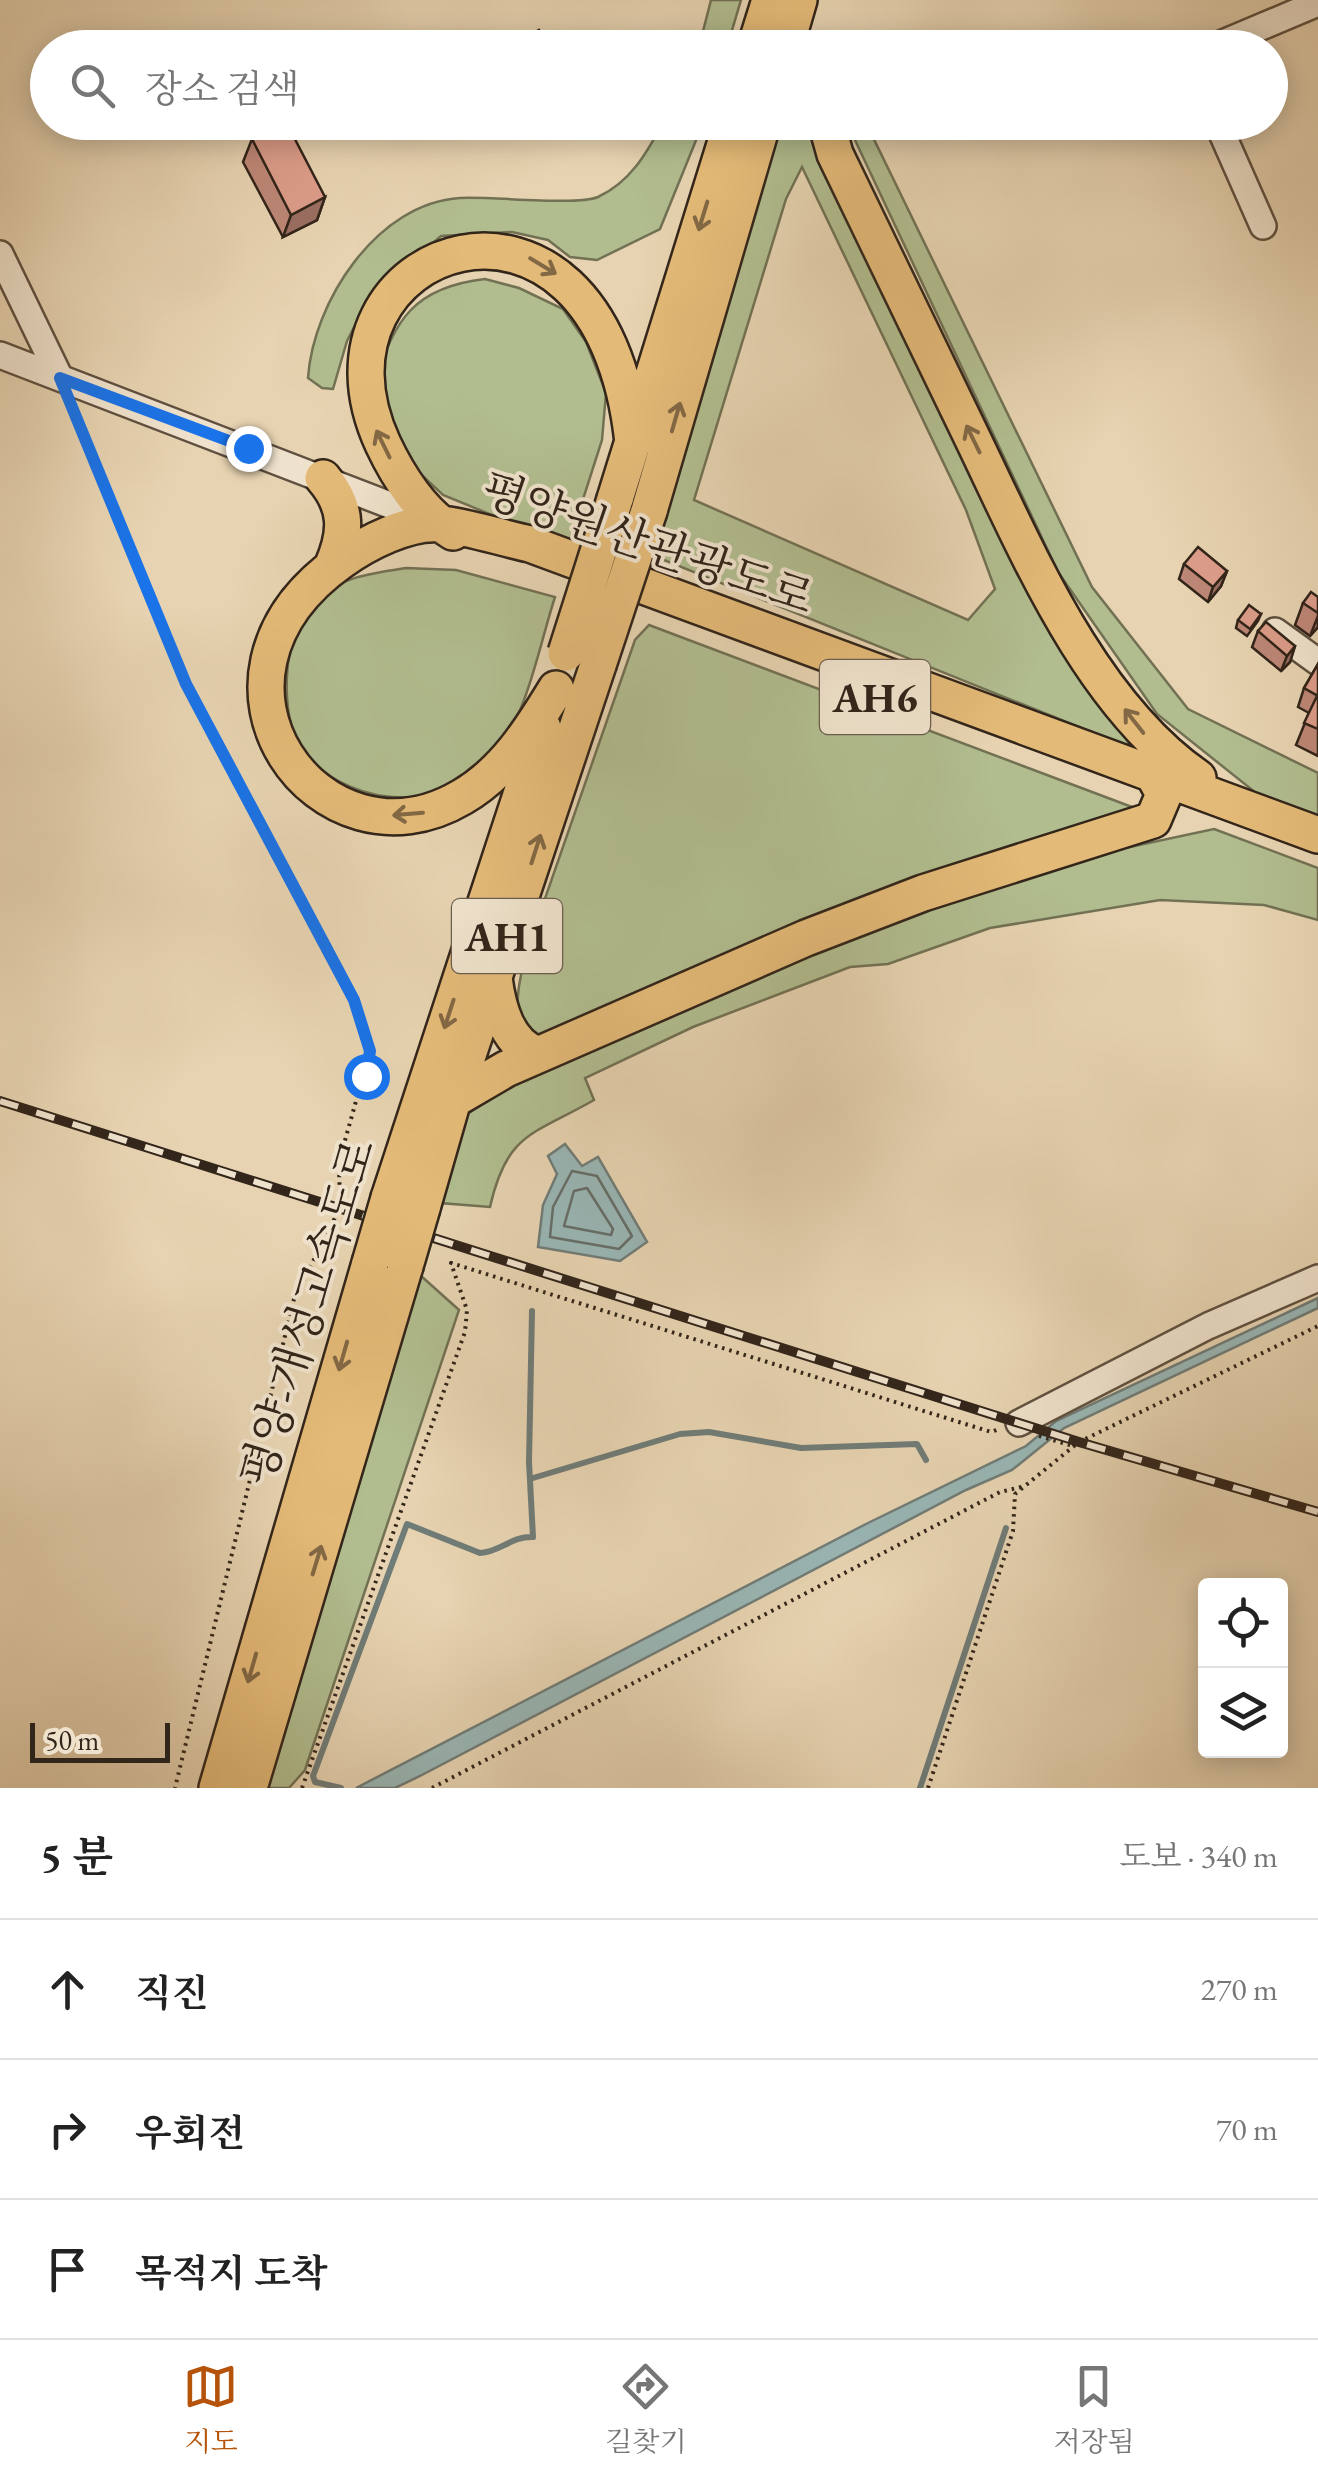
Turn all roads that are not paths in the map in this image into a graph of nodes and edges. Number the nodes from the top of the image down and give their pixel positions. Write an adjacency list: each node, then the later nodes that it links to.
1 (770, 0): 4 (highway)
2 (799, 0): 5 (highway); 6 (highway)
3 (1318, 3): 7 (street)
4 (761, 30)
5 (790, 30)
6 (803, 30)
7 (1254, 30)
8 (726, 140): 16 (highway, 평양-개성고속도로 / AH1, one-way to 16)
9 (758, 140): 21 (highway, 평양-개성고속도로 / AH1, one-way to 9, bridge)
10 (831, 140): 25 (highway, one-way to 10)
11 (1225, 140): 12 (street)
12 (1262, 226)
13 (0, 254): 15 (street)
14 (0, 356): 15 (street)
15 (60, 378): 17 (street)
16 (633, 443): 18 (highway, one-way to 16); 21 (highway, 평양-개성고속도로 / AH1, bridge)
17 (323, 478): 18 (street); 19 (highway)
18 (438, 524): 19 (highway); 24 (highway, 평양원산관광도로 / AH6)
19 (332, 567): 23 (highway, one-way to 19)
20 (1275, 631): 22 (street)
21 (582, 659): 23 (highway, 평양-개성고속도로 / AH1); 28 (highway, 평양-개성고속도로 / AH1, one-way to 21)
22 (1318, 662)
23 (556, 689): 31 (highway, 평양-개성고속도로 / AH1, one-way to 31)
24 (1157, 788): 25 (highway, 평양원산관광도로 / AH6); 27 (highway, 평양원산관광도로 / AH6); 29 (highway)
25 (1236, 804): 26 (highway, 평양원산관광도로 / AH6)
26 (1318, 835)
27 (1318, 859)
28 (494, 977): 29 (highway); 30 (highway, 평양-개성고속도로 / AH1)
29 (538, 1055): 30 (highway)
30 (452, 1100): 31 (highway, 평양-개성고속도로 / AH1)
31 (405, 1203): 32 (highway, 평양-개성고속도로 / AH1, bridge)
32 (387, 1264): 35 (highway, 평양-개성고속도로 / AH1, one-way to 35); 36 (highway, 평양-개성고속도로 / AH1, one-way to 32)
33 (1318, 1278): 34 (street)
34 (1019, 1423)
35 (217, 1788)
36 (250, 1788)

